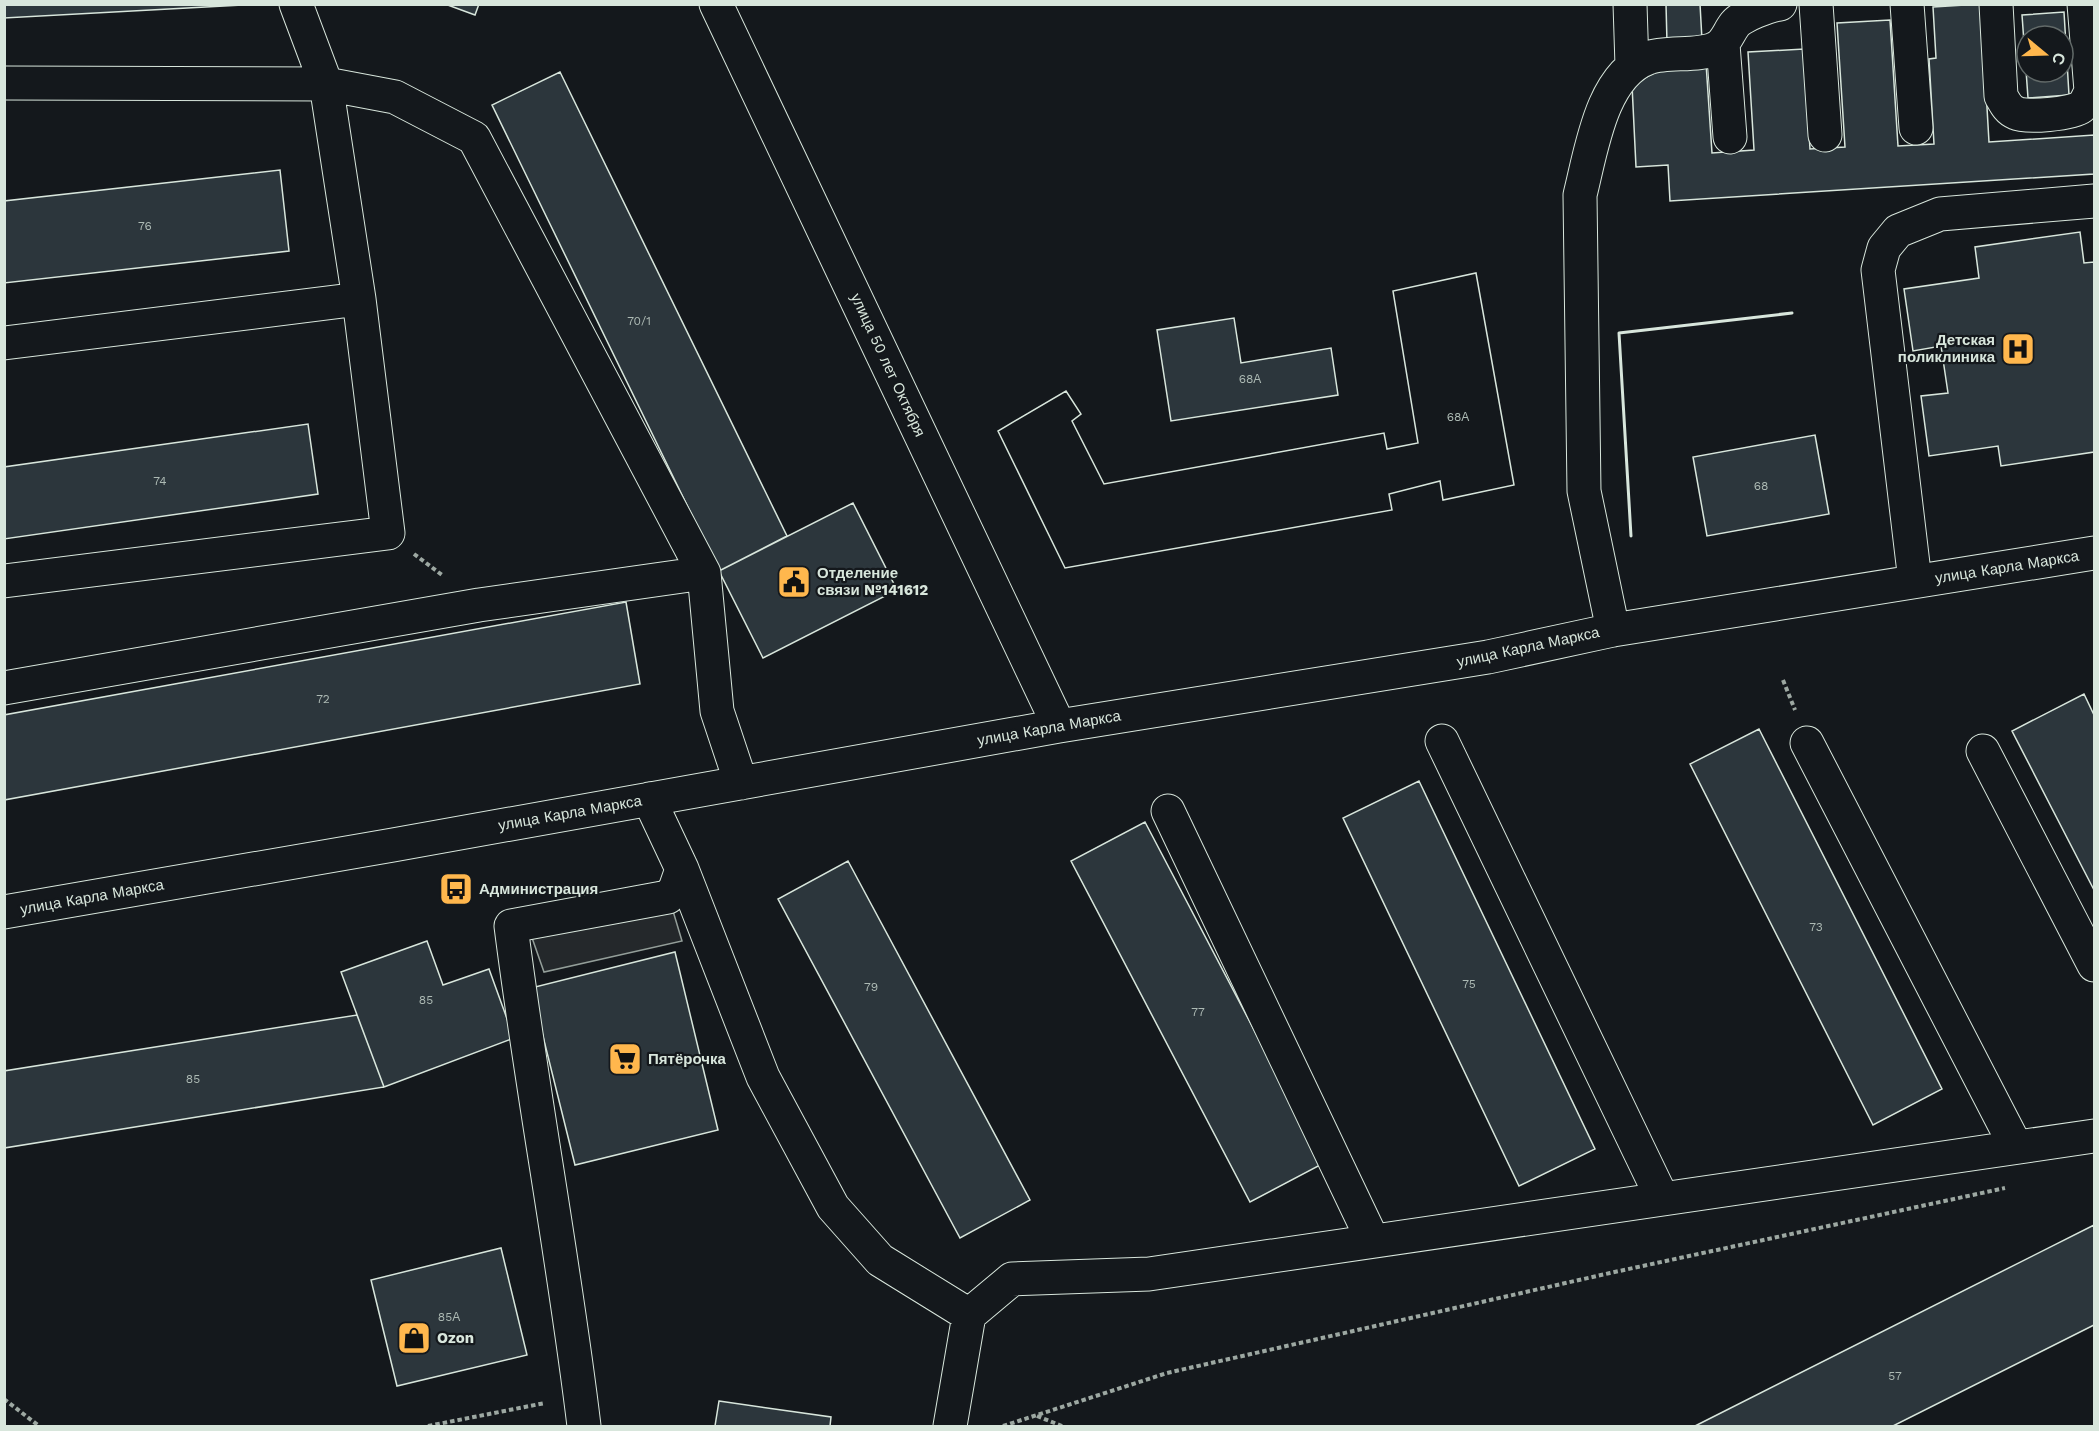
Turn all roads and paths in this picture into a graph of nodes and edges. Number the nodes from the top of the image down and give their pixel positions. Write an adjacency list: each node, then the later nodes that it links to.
1 (296, 4): 12 (street)
2 (717, 4): 27 (street, улица 50 лет Октября)
3 (1630, 4): 10 (street)
4 (1780, 4): 9 (street)
5 (1816, 4): 14 (street)
6 (1907, 4): 13 (street)
7 (1995, 4): 8 (street)
8 (2084, 4)
9 (1723, 44): 10 (street); 15 (street)
10 (1632, 66): 25 (street)
11 (4, 83): 12 (street)
12 (326, 84): 17 (street); 21 (street)
13 (1916, 128)
14 (1825, 135)
15 (1730, 137)
16 (2094, 201): 23 (street)
17 (359, 299): 18 (street); 19 (street)
18 (4, 343)
19 (388, 533): 22 (street); 24 (path)
20 (2094, 553): 23 (street, улица Карла Маркса)
21 (704, 573): 24 (street); 31 (street)
22 (4, 580)
23 (1915, 581): 25 (street, улица Карла Маркса)
24 (479, 605): 26 (street)
25 (1613, 630): 27 (street, улица Карла Маркса)
26 (4, 688)
27 (1059, 726): 31 (street, улица Карла Маркса)
28 (1442, 741): 40 (street)
29 (1807, 743): 38 (street)
30 (1983, 751): 36 (street)
31 (741, 783): 32 (street, улица Карла Маркса)
32 (649, 799): 34 (street); 35 (street, улица Карла Маркса)
33 (1168, 811): 41 (street)
34 (682, 869): 42 (street); 44 (street)
35 (4, 912)
36 (2094, 965)
37 (2094, 1136): 38 (street)
38 (2016, 1147): 40 (street)
39 (2014, 1186): 45 (path)
40 (1662, 1198): 41 (street)
41 (1373, 1241): 42 (street)
42 (969, 1315): 48 (street)
43 (4, 1399): 46 (path)
44 (582, 1411): 47 (path)
45 (1036, 1416): 49 (path); 50 (path)
46 (39, 1426)
47 (428, 1426)
48 (950, 1426)
49 (1003, 1426)
50 (1062, 1426)

